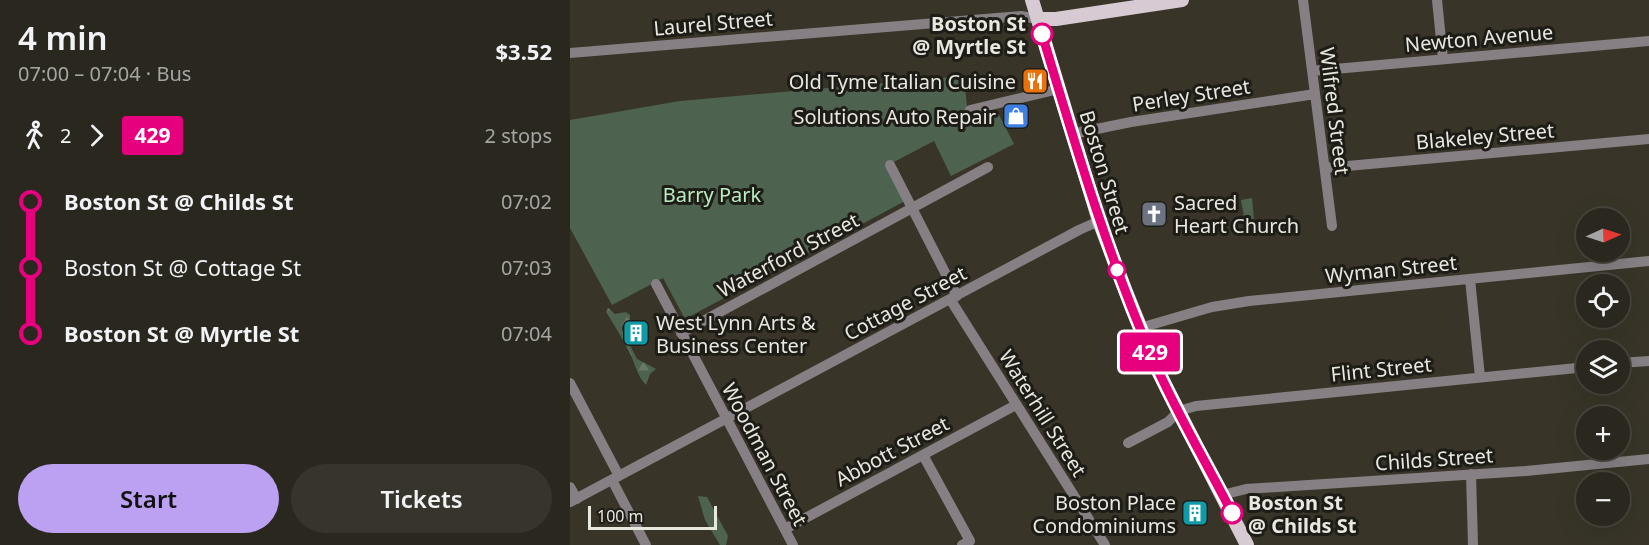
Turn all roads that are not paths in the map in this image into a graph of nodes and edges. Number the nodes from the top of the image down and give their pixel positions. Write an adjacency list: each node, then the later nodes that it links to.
1 (1032, 0): 5 (main road, Boston Street)
2 (1182, 0): 5 (main road)
3 (1303, 0): 9 (street, Wilfred Street)
4 (1437, 0): 8 (street)
5 (1038, 19): 7 (street, Laurel Street); 10 (main road, Boston Street)
6 (1649, 41): 8 (street, Newton Avenue)
7 (570, 53)
8 (1443, 58): 9 (street, Newton Avenue)
9 (1312, 71): 11 (street, Wilfred Street)
10 (1059, 89): 12 (street); 13 (main road, Boston Street)
11 (1315, 94): 13 (street, Perley Street); 17 (street, Wilfred Street)
12 (970, 110)
13 (1072, 134): 19 (main road, Boston Street)
14 (1649, 139): 17 (street, Blakeley Street)
15 (890, 165): 18 (street, Waterhill Street)
16 (988, 167): 18 (street, Waterford Street)
17 (1325, 168): 20 (street, Wilfred Street)
18 (912, 207): 24 (street, Waterhill Street); 26 (street, Waterford Street)
19 (1099, 221): 24 (street, Cottage Street); 25 (main road, Boston Street)
20 (1332, 226)
21 (1649, 261): 22 (street, Wyman Street)
22 (1470, 279): 25 (street, Wyman Street); 30 (street)
23 (656, 284): 26 (street, Woodman Street)
24 (954, 297): 32 (street, Waterhill Street); 34 (street, Cottage Street)
25 (1140, 328): 33 (main road, Boston Street)
26 (681, 333): 34 (street, Woodman Street)
27 (1649, 361): 28 (street)
28 (1630, 362)
29 (1576, 368): 30 (street, Flint Street)
30 (1480, 377): 33 (street, Flint Street)
31 (570, 383): 39 (street)
32 (1016, 405): 36 (street, Abbott Street); 47 (street, Waterhill Street)
33 (1179, 411): 35 (street); 41 (main road, Boston Street)
34 (726, 419): 39 (street, Cottage Street); 43 (street, Woodman Street)
35 (1128, 443)
36 (923, 455): 43 (street, Abbott Street); 44 (street)
37 (1649, 459): 38 (street, Childs Street)
38 (1471, 474): 41 (street, Childs Street); 49 (street)
39 (615, 478): 42 (street, Cottage Street); 45 (street)
40 (570, 487): 42 (street)
41 (1222, 495): 48 (main road, Boston Street)
42 (573, 501)
43 (785, 529): 46 (street, Woodman Street)
44 (968, 544)
45 (646, 545)
46 (793, 545)
47 (1106, 545)
48 (1247, 545)
49 (1473, 545)

